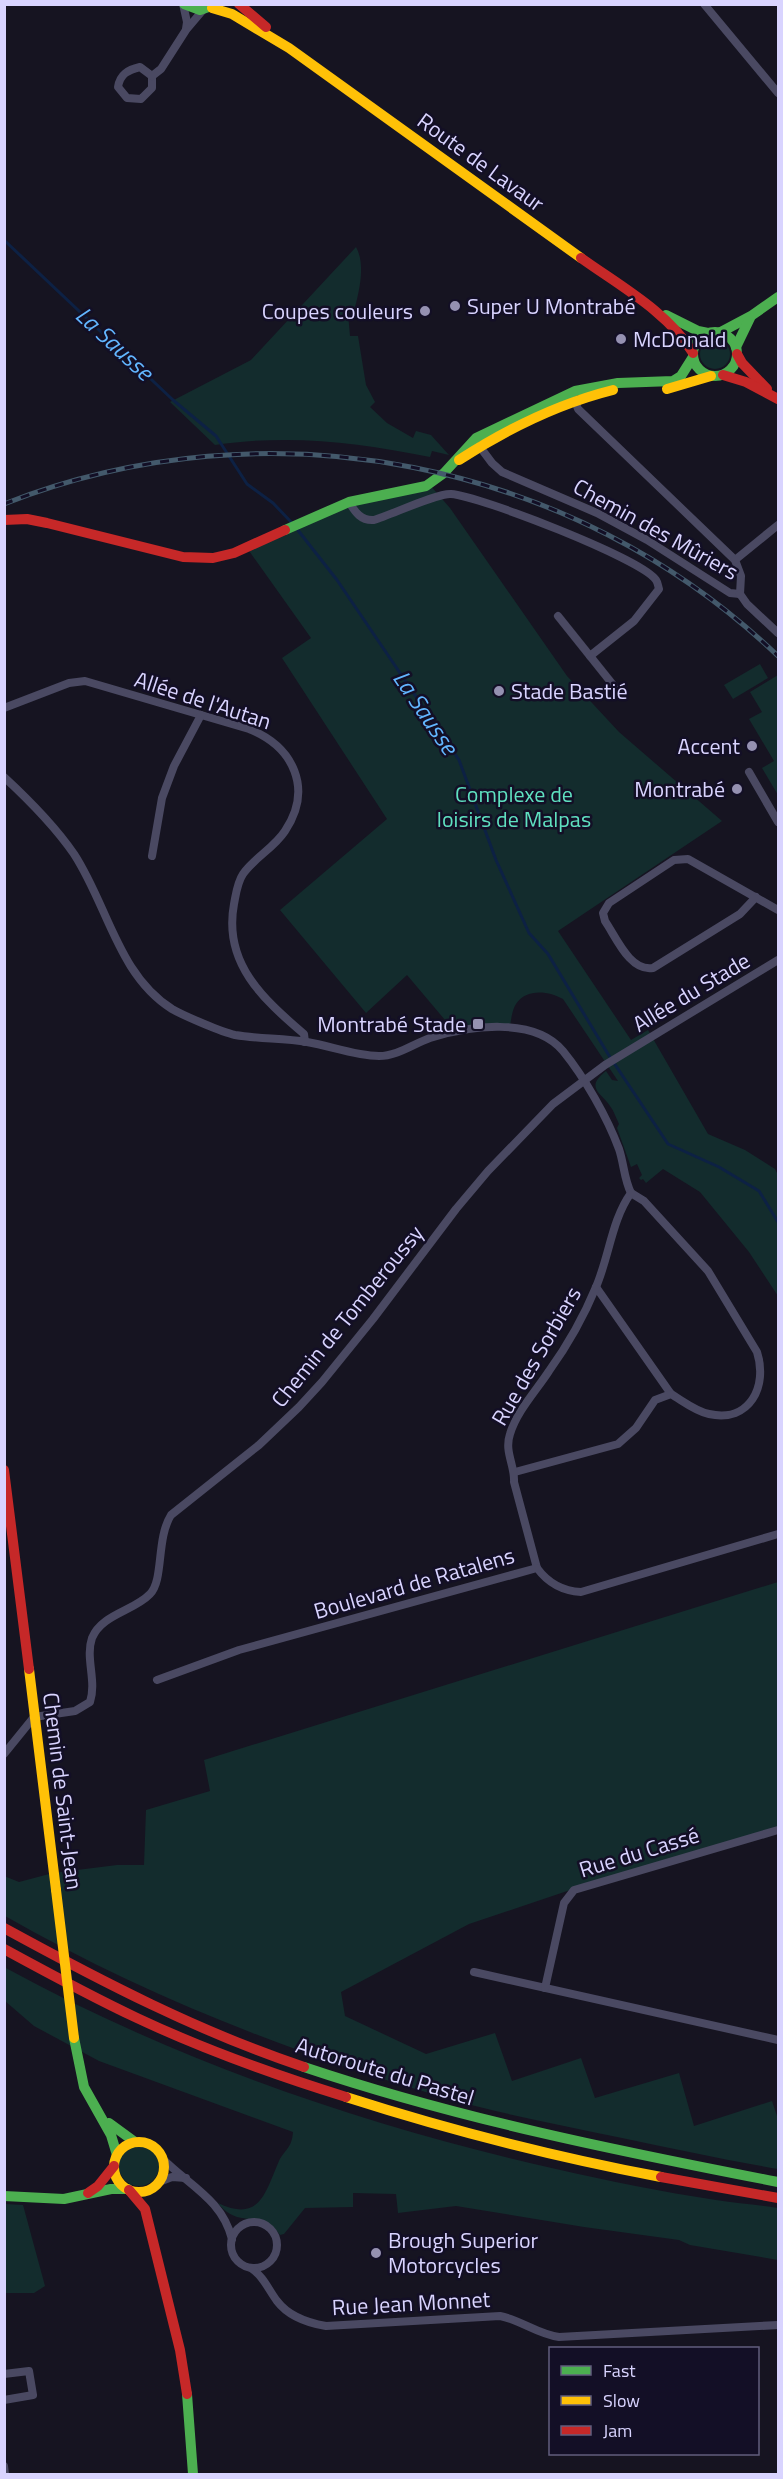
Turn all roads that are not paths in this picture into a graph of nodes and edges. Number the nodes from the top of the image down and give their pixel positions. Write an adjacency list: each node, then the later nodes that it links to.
1 (184, 4): 4 (main road, Route de Lavaur); 5 (street)
2 (239, 4): 6 (main road, Route de Lavaur)
3 (704, 4): 8 (street)
4 (211, 8): 5 (street); 6 (main road, Route de Lavaur)
5 (186, 30): 7 (street)
6 (289, 48): 10 (main road, Route de Lavaur)
7 (152, 76): 7 (street)
8 (778, 93)
9 (778, 297): 11 (main road)
10 (651, 308): 12 (main road, Route de Lavaur); 14 (main road, Route de Lavaur)
11 (751, 316): 12 (main road); 13 (main road)
12 (713, 333): 13 (main road); 14 (main road)
13 (736, 351): 15 (main road); 19 (main road)
14 (693, 355): 16 (main road); 17 (main road)
15 (723, 375): 16 (main road); 19 (main road)
16 (711, 376): 18 (main road)
17 (574, 396): 18 (main road); 20 (street); 21 (main road); 22 (main road)
18 (589, 396): 20 (street)
19 (776, 397)
20 (588, 417): 26 (street)
21 (480, 447): 22 (main road); 27 (street, Chemin des Mûriers)
22 (451, 466): 23 (main road)
23 (349, 502): 24 (main road); 30 (street)
24 (4, 520)
25 (778, 525): 26 (street)
26 (735, 560): 27 (street)
27 (740, 594): 29 (street, Chemin des Mûriers)
28 (558, 616): 30 (street)
29 (778, 633)
30 (590, 656): 31 (street)
31 (614, 686)
32 (4, 708): 33 (street, Allée de l'Autan)
33 (201, 715): 37 (street); 41 (street, Allée de l'Autan)
34 (749, 772): 36 (street)
35 (4, 777): 41 (street)
36 (778, 822)
37 (152, 856)
38 (756, 897): 38 (street); 39 (street)
39 (778, 910)
40 (778, 960): 42 (street, Allée du Stade)
41 (305, 1042): 42 (street)
42 (582, 1081): 43 (street); 51 (street, Chemin de Tomberoussy)
43 (631, 1193): 44 (street, Rue des Sorbiers); 45 (street)
44 (596, 1287): 45 (street); 47 (street, Rue des Sorbiers)
45 (671, 1394): 47 (street)
46 (4, 1470): 51 (main road, Chemin de Saint-Jean)
47 (515, 1472): 49 (street, Rue des Sorbiers)
48 (778, 1534): 49 (street, Boulevard de Ratalens)
49 (537, 1568): 50 (street, Boulevard de Ratalens)
50 (157, 1680)
51 (34, 1717): 52 (street); 59 (main road, Chemin de Saint-Jean, bridge)
52 (4, 1754)
53 (778, 1830): 57 (street, Rue du Cassé)
54 (4, 1928): 65 (main road, Autoroute du Pastel)
55 (4, 1949): 70 (main road, Autoroute du Pastel)
56 (474, 1972): 57 (street)
57 (545, 1988): 58 (street)
58 (778, 2040)
59 (98, 2112): 60 (main road, Chemin de Saint-Jean); 61 (main road, Chemin de Saint-Jean)
60 (135, 2142): 61 (main road); 62 (main road)
61 (117, 2155): 63 (main road)
62 (162, 2158): 64 (street); 66 (main road)
63 (114, 2166): 67 (main road); 68 (main road)
64 (188, 2178): 66 (street); 71 (street)
65 (778, 2182)
66 (156, 2184): 67 (main road); 74 (main road)
67 (129, 2190): 68 (main road); 74 (main road)
68 (88, 2193): 69 (main road)
69 (4, 2196)
70 (778, 2198)
71 (220, 2212): 72 (street); 73 (street)
72 (245, 2224): 73 (street); 75 (street)
73 (232, 2239): 76 (street)
74 (155, 2244): 83 (main road)
75 (269, 2263): 76 (street); 77 (street)
76 (251, 2268): 77 (street, Rue Jean Monnet)
77 (270, 2289): 78 (street, Rue Jean Monnet)
78 (778, 2325)
79 (4, 2374): 80 (street)
80 (4, 2400)
81 (4, 2466): 82 (street)
82 (5, 2475)
83 (193, 2475)

